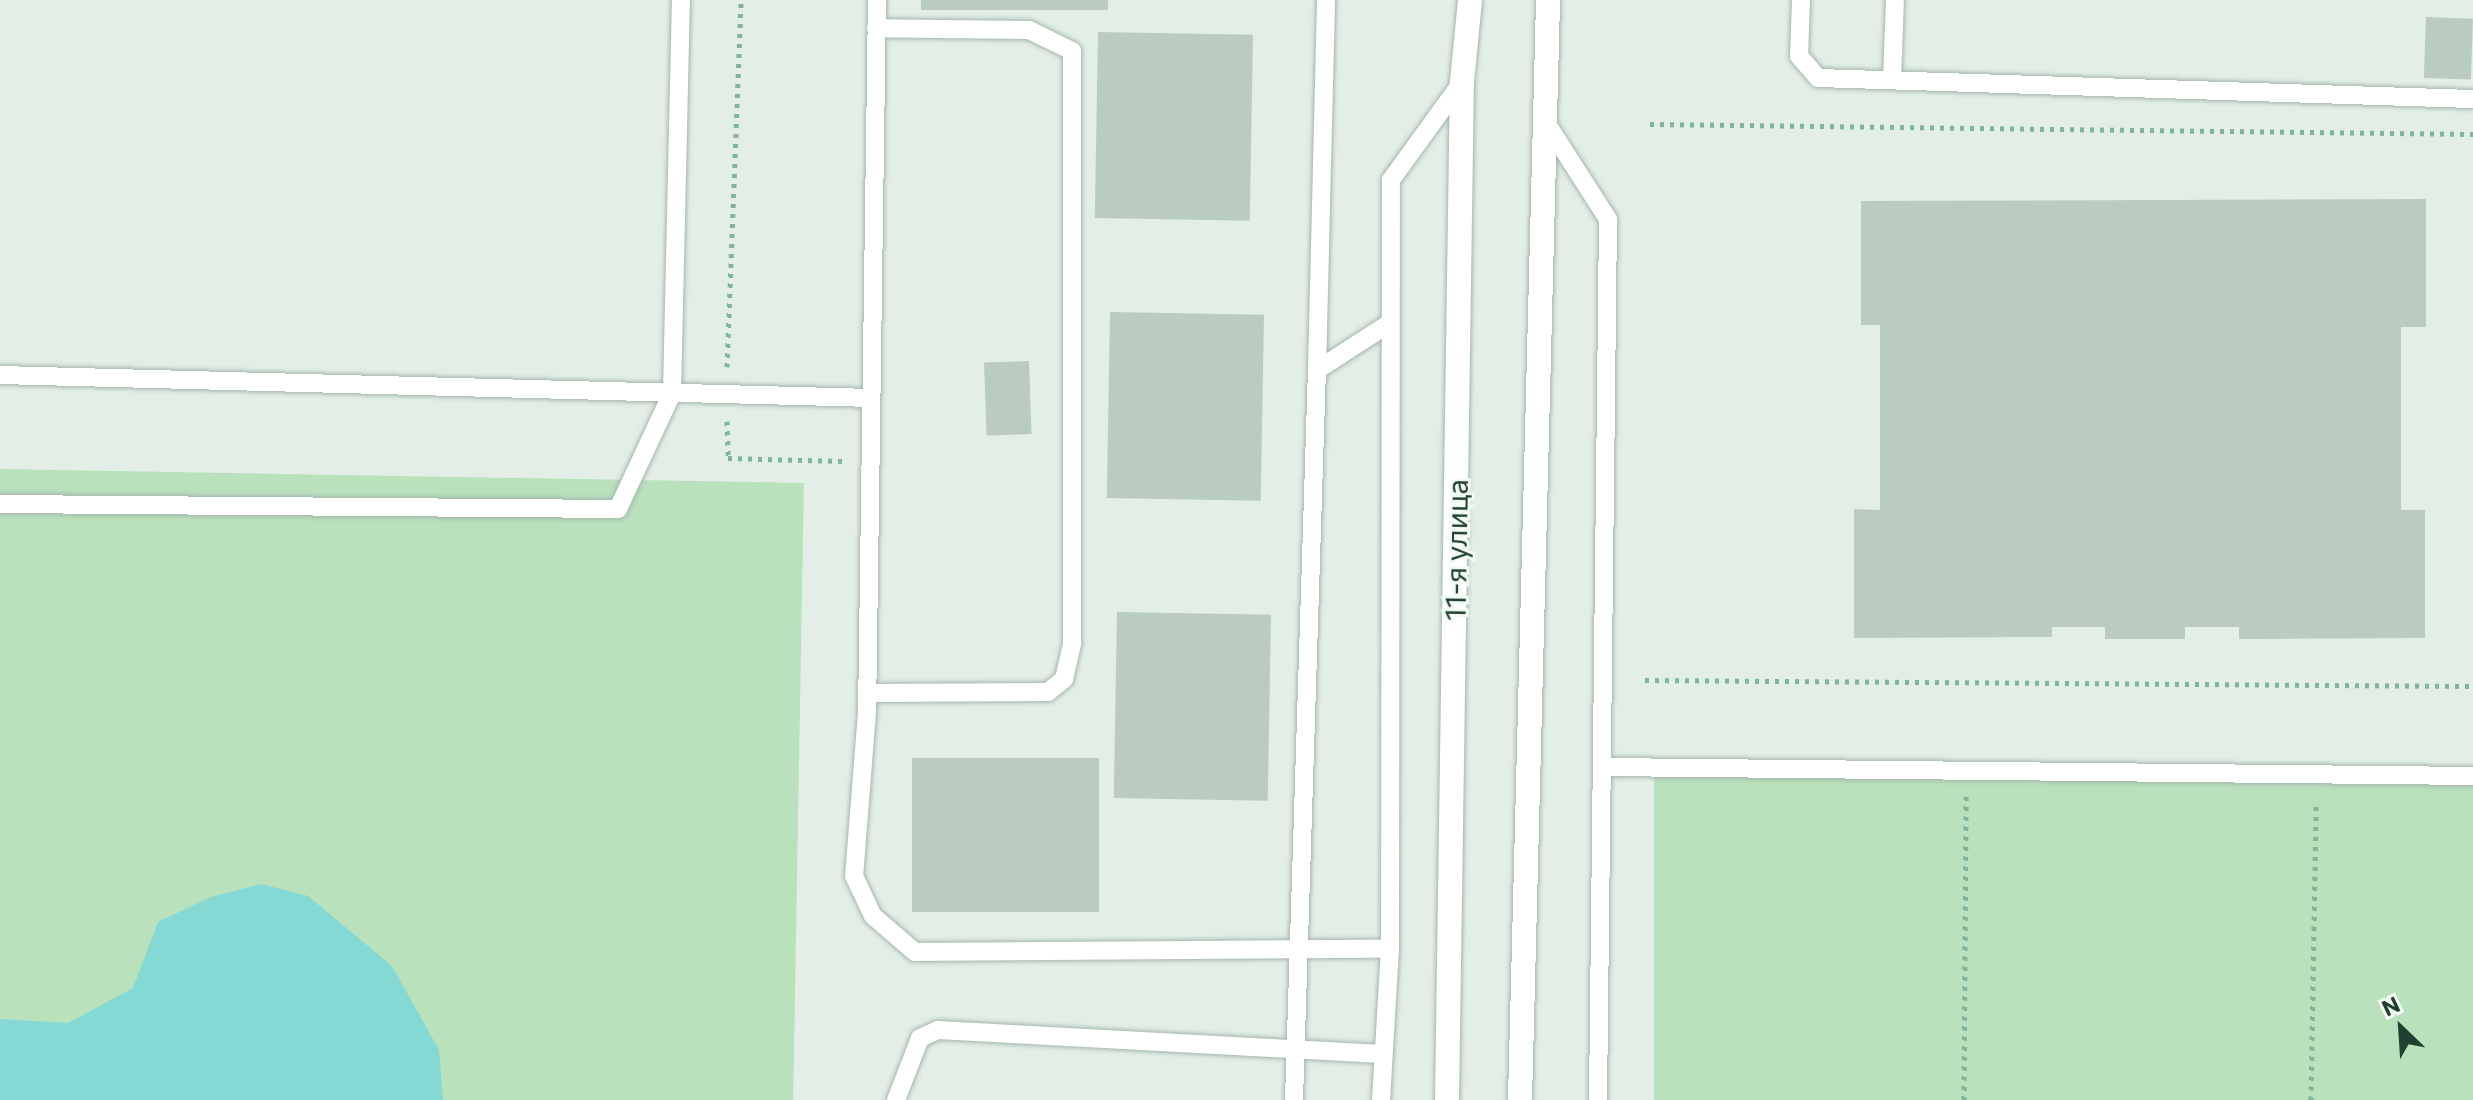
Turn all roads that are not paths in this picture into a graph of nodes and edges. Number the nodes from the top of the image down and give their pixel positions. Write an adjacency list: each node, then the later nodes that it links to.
1 (681, 0): 16 (lane)
2 (877, 0): 8 (lane)
3 (1326, 0): 14 (lane)
4 (1470, 0): 10 (street, 11-я улица)
5 (1548, 0): 12 (street)
6 (1801, 0): 9 (lane)
7 (1895, 0): 9 (lane)
8 (876, 28): 17 (lane); 19 (lane)
9 (1892, 80): 11 (lane)
10 (1462, 82): 13 (lane); 29 (street, 11-я улица)
11 (2473, 99)
12 (1545, 121): 20 (lane); 30 (street)
13 (1390, 323): 14 (lane); 22 (lane)
14 (1317, 370): 23 (lane)
15 (0, 375): 16 (lane)
16 (672, 393): 17 (lane); 18 (lane)
17 (871, 398): 19 (lane)
18 (0, 504)
19 (867, 693): 23 (lane)
20 (1602, 767): 21 (lane); 31 (lane)
21 (2473, 776)
22 (1390, 949): 23 (lane); 25 (lane)
23 (1299, 953): 24 (lane)
24 (1295, 1048): 25 (lane); 26 (lane); 27 (lane)
25 (1382, 1054): 28 (lane)
26 (896, 1100)
27 (1294, 1100)
28 (1381, 1100)
29 (1447, 1100)
30 (1520, 1100)
31 (1598, 1100)

